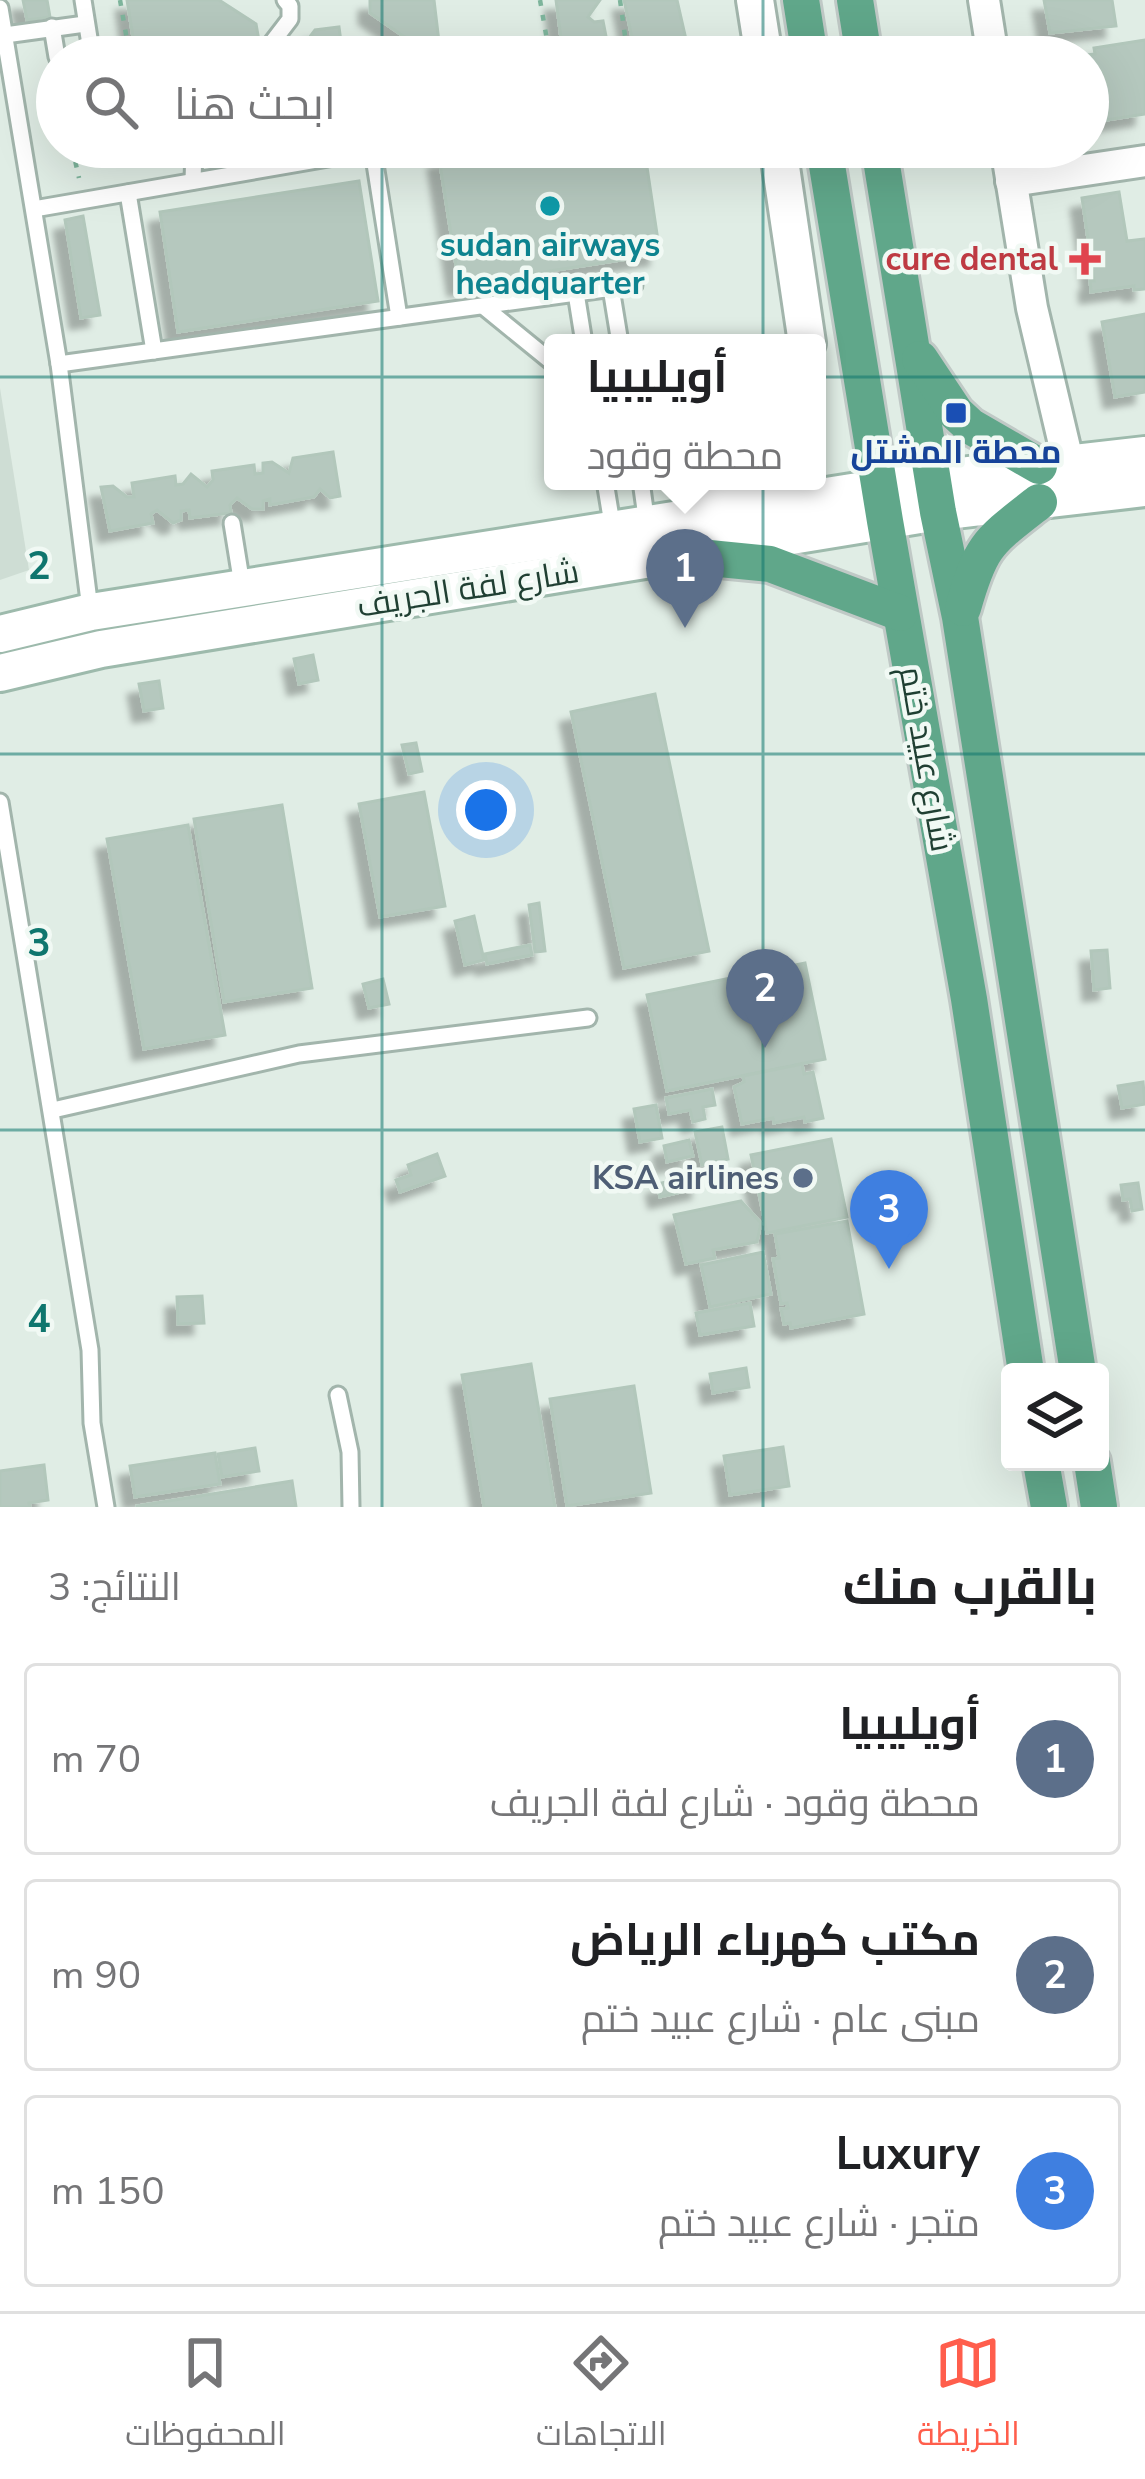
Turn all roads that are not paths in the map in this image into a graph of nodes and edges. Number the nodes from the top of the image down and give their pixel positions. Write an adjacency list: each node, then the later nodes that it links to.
1 (83, 0): 8 (lane)
2 (285, 0): 13 (lane)
3 (754, 0): 14 (main road)
4 (801, 0): 15 (main road)
5 (855, 0): 16 (main road)
6 (984, 0): 17 (street)
7 (0, 8): 10 (lane)
8 (85, 24): 9 (lane); 12 (lane)
9 (52, 27): 10 (lane); 11 (lane)
10 (4, 35): 31 (lane)
11 (54, 36)
12 (88, 36)
13 (277, 36)
14 (760, 36)
15 (807, 36)
16 (861, 36)
17 (990, 36)
18 (1145, 161): 19 (street)
19 (1109, 166)
20 (193, 168): 29 (lane)
21 (271, 168): 29 (lane)
22 (385, 168): 36 (lane)
23 (781, 168): 39 (main road)
24 (827, 168): 51 (main road, شارع عبيد ختم)
25 (883, 168): 40 (main road, شارع عبيد ختم)
26 (1010, 168): 28 (street)
27 (1098, 168): 28 (street)
28 (1012, 181): 45 (street)
29 (193, 182): 30 (lane)
30 (128, 193): 31 (lane); 41 (lane)
31 (34, 209): 43 (lane)
32 (634, 285): 33 (lane)
33 (611, 288): 34 (lane); 38 (lane)
34 (576, 292): 35 (lane); 37 (lane)
35 (483, 306): 36 (lane); 42 (lane)
36 (399, 317): 41 (lane)
37 (583, 334)
38 (619, 334)
39 (806, 334)
40 (913, 349): 45 (main road); 50 (main road, شارع عبيد ختم)
41 (154, 351): 43 (lane)
42 (544, 356)
43 (59, 364): 57 (lane)
44 (1145, 455): 45 (main road)
45 (1056, 482): 46 (main road); 50 (main road, شارع لفة الجريف); 59 (main road)
46 (1145, 488)
47 (610, 490): 54 (lane)
48 (639, 490): 54 (lane)
49 (739, 490): 52 (main road)
50 (936, 495): 51 (main road, شارع لفة الجريف); 59 (main road, شارع عبيد ختم)
51 (882, 504): 52 (main road, شارع لفة الجريف); 55 (main road, شارع لفة الجريف); 58 (main road, شارع عبيد ختم)
52 (700, 516): 54 (main road, شارع لفة الجريف)
53 (232, 523): 56 (lane)
54 (630, 527): 56 (main road, شارع لفة الجريف)
55 (679, 555): 58 (main road); 61 (main road, شارع لفة الجريف)
56 (242, 588): 57 (main road, شارع لفة الجريف)
57 (91, 612): 60 (main road, شارع لفة الجريف); 61 (main road)
58 (900, 613): 66 (main road, شارع عبيد ختم)
59 (960, 617): 67 (main road, شارع عبيد ختم)
60 (0, 634)
61 (100, 649): 62 (main road, شارع لفة الجريف)
62 (0, 673)
63 (0, 802): 65 (lane)
64 (588, 1018): 65 (lane)
65 (53, 1110): 71 (lane)
66 (1025, 1363)
67 (1077, 1363)
68 (338, 1395): 72 (lane)
69 (1043, 1471): 73 (main road)
70 (1093, 1471): 74 (main road)
71 (106, 1507)
72 (351, 1507)
73 (1049, 1507)
74 (1099, 1507)

